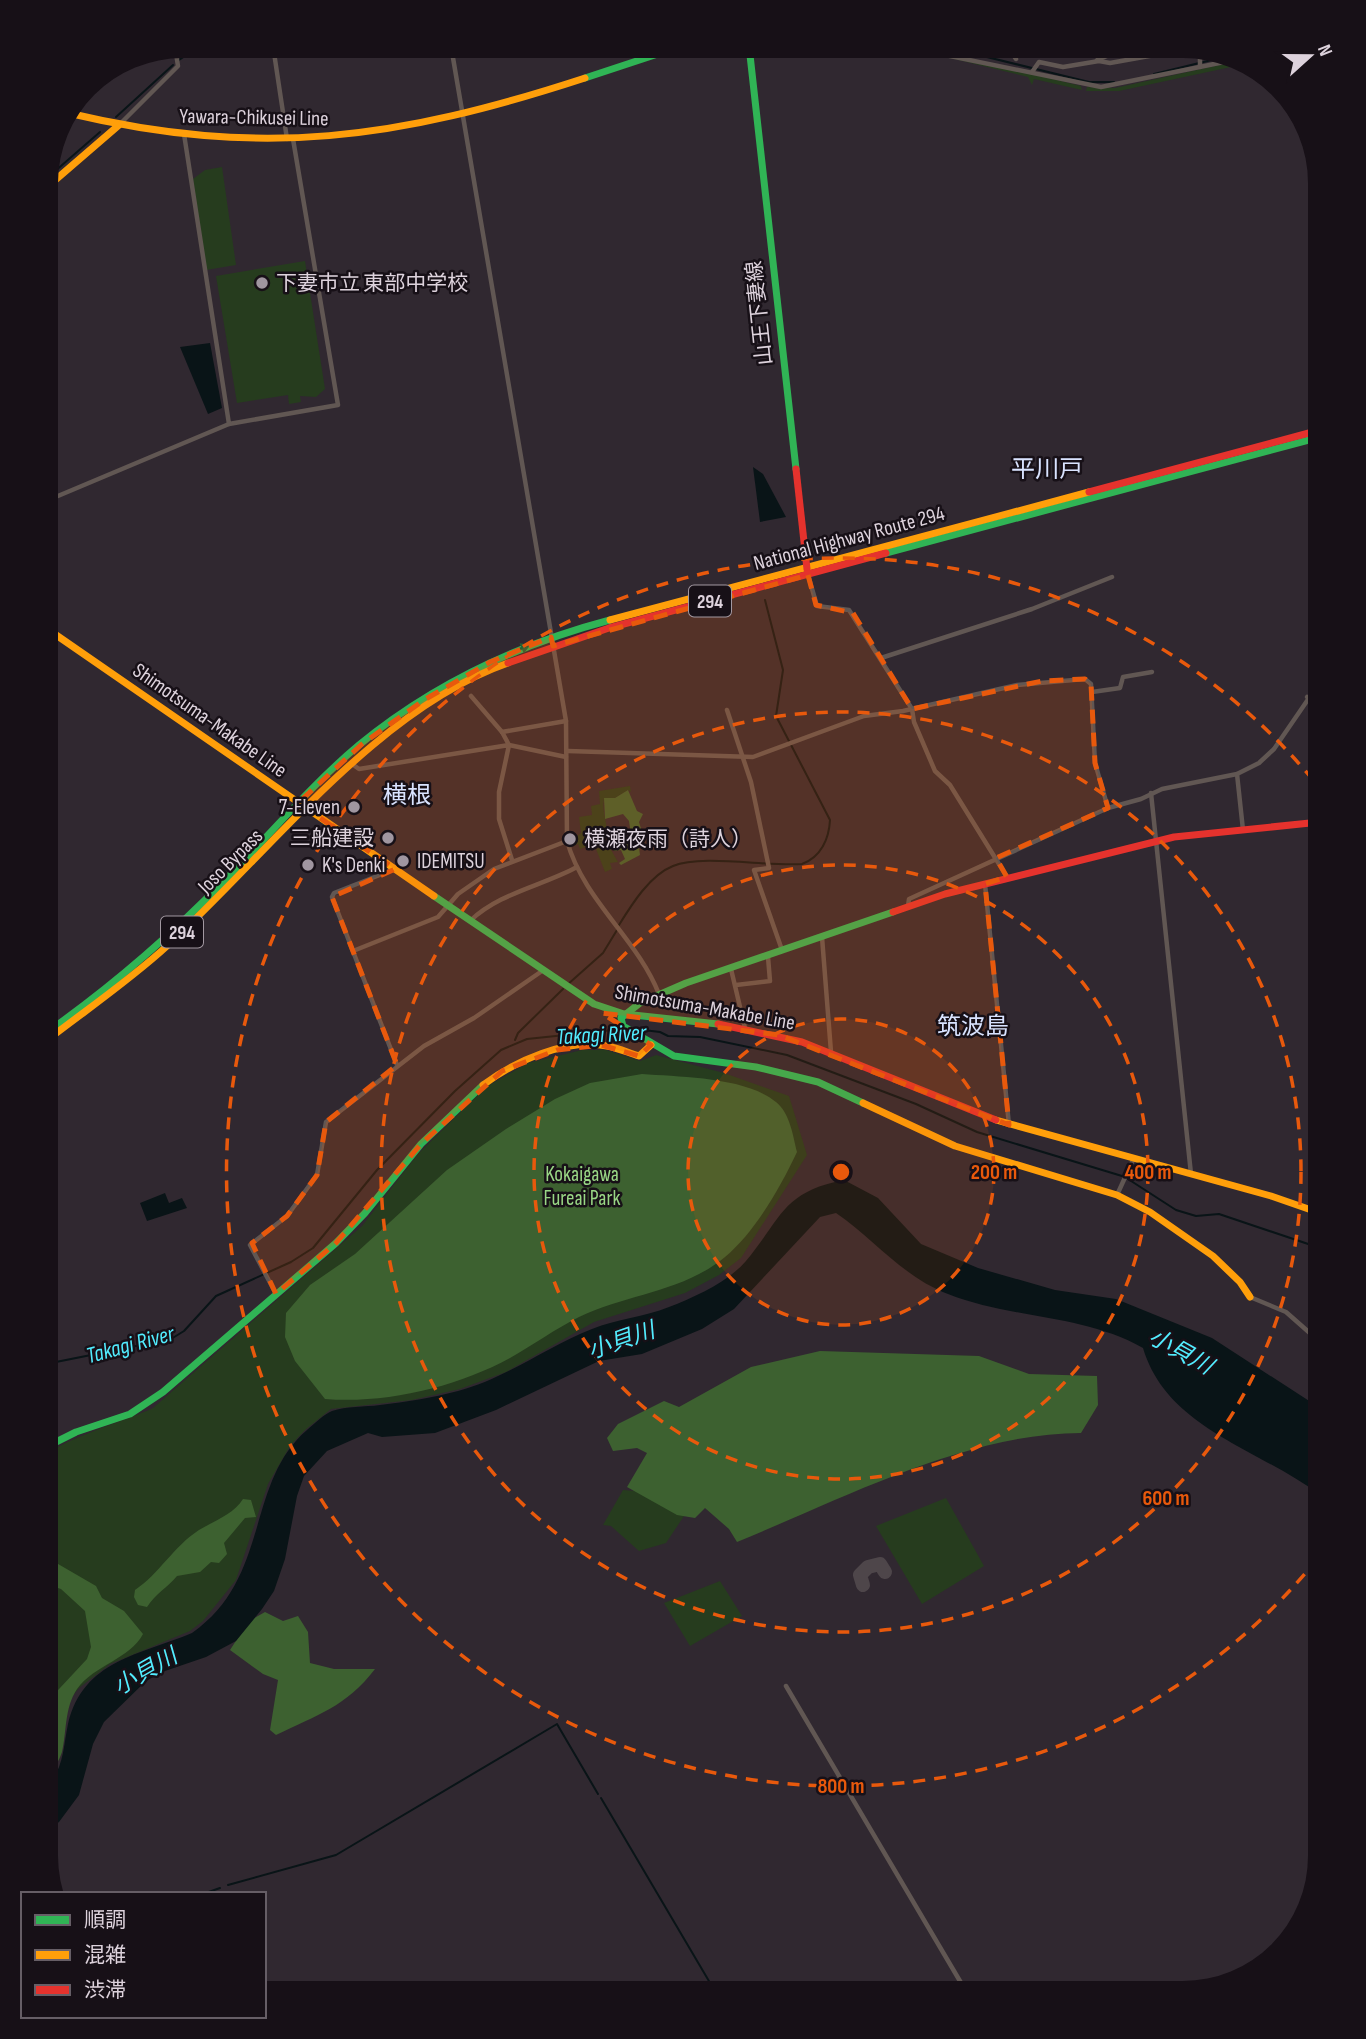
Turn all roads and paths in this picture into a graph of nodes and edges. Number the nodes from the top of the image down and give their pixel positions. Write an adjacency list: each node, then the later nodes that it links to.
1 (176, 58): 16 (street)
2 (275, 58): 18 (street)
3 (453, 58): 15 (street)
4 (644, 58): 15 (main road, Yawara-Chikusei Line)
5 (750, 58): 24 (main road, 山王下妻線)
6 (961, 58): 13 (street)
7 (1102, 58): 10 (street)
8 (1140, 58): 10 (street)
9 (1200, 59): 12 (street)
10 (1090, 63): 13 (street)
11 (1219, 63): 12 (street)
12 (1200, 67): 13 (street)
13 (1032, 72)
14 (78, 115): 16 (main road, Yawara-Chikusei Line)
15 (462, 115): 18 (main road, Yawara-Chikusei Line); 27 (street)
16 (119, 125): 17 (main road, Yawara-Chikusei Line); 19 (main road)
17 (184, 134): 18 (main road, Yawara-Chikusei Line); 20 (street)
18 (290, 139): 20 (street)
19 (58, 178)
20 (229, 424): 23 (street)
21 (1308, 434): 24 (main road, National Highway Route 294 / 294)
22 (1308, 441): 24 (main road, National Highway Route 294 / 294)
23 (58, 496)
24 (807, 571): 27 (main road, National Highway Route 294 / 294); 28 (main road, National Highway Route 294 / 294); 29 (street)
25 (1112, 577): 29 (street)
26 (58, 636): 44 (main road, Shimotsuma-Makabe Line)
27 (551, 637): 28 (street); 44 (main road, National Highway Route 294 / 294, one-way to 27)
28 (553, 646): 36 (street); 41 (main road, National Highway Route 294 / 294)
29 (881, 658): 34 (street)
30 (1152, 672): 31 (street)
31 (1092, 692): 34 (street); 46 (street)
32 (471, 696): 37 (street)
33 (1307, 697): 42 (street)
34 (912, 709): 40 (street); 52 (street)
35 (727, 710): 40 (street)
36 (566, 721): 37 (street); 39 (street)
37 (502, 732): 38 (street)
38 (509, 745): 39 (street); 41 (street); 53 (street)
39 (567, 754): 40 (street); 49 (street)
40 (744, 756): 63 (street)
41 (352, 763): 45 (main road, National Highway Route 294 / 294)
42 (1237, 774): 43 (street); 48 (street)
43 (1151, 793): 46 (street); 50 (street)
44 (298, 803): 45 (main road, Shimotsuma-Makabe Line); 51 (main road, National Highway Route 294 / 294)
45 (306, 808): 55 (main road, Shimotsuma-Makabe Line); 72 (main road, Joso Bypass / 294)
46 (1108, 808): 52 (street)
47 (1308, 823): 48 (main road)
48 (1243, 830): 50 (main road)
49 (567, 841): 53 (street); 54 (street)
50 (1154, 841): 56 (main road); 78 (street)
51 (247, 857): 70 (main road, Joso Bypass / 294)
52 (996, 858): 56 (street); 59 (street)
53 (512, 860): 58 (street)
54 (577, 867): 60 (street); 68 (street)
55 (395, 869): 58 (main road, Shimotsuma-Makabe Line); 62 (street)
56 (1007, 877): 57 (main road)
57 (985, 884): 59 (main road); 76 (street)
58 (449, 906): 60 (main road, Shimotsuma-Makabe Line); 62 (street)
59 (908, 906): 61 (main road)
60 (470, 921): 66 (main road, Shimotsuma-Makabe Line)
61 (822, 937): 63 (main road); 74 (street)
62 (353, 951): 75 (street)
63 (782, 951): 64 (main road)
64 (768, 957): 65 (main road); 67 (street)
65 (731, 968): 67 (street); 68 (main road)
66 (542, 971): 69 (main road, Shimotsuma-Makabe Line); 75 (street)
67 (736, 985): 71 (street)
68 (659, 994): 69 (main road)
69 (624, 1014): 71 (main road, Shimotsuma-Makabe Line); 73 (main road)
70 (58, 1023)
71 (745, 1028): 74 (main road, Shimotsuma-Makabe Line)
72 (58, 1032)
73 (652, 1045): 79 (main road); 81 (main road)
74 (831, 1052): 76 (main road, Shimotsuma-Makabe Line)
75 (397, 1065): 81 (street)
76 (1009, 1125): 77 (main road, Shimotsuma-Makabe Line)
77 (1132, 1162): 78 (main road, Shimotsuma-Makabe Line); 79 (street)
78 (1191, 1174): 80 (main road, Shimotsuma-Makabe Line)
79 (1117, 1195): 82 (main road)
80 (1308, 1209)
81 (276, 1294): 84 (main road)
82 (1250, 1297): 83 (street)
83 (1308, 1331)
84 (58, 1442)
85 (786, 1686): 86 (street)
86 (960, 1981)

